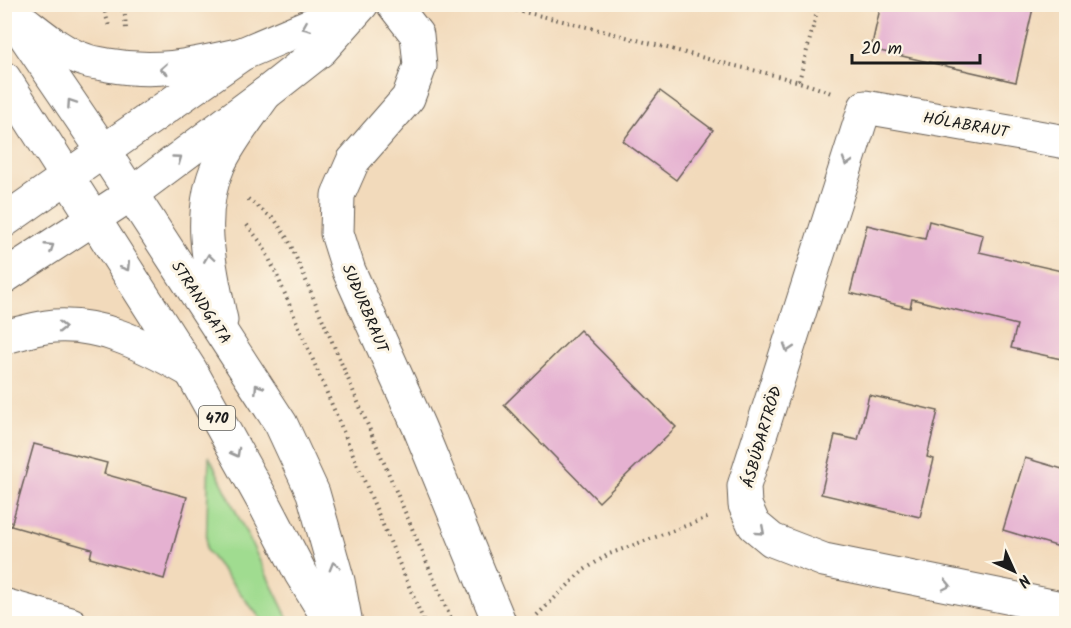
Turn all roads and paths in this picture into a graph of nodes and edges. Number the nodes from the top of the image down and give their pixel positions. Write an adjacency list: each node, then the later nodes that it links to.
1 (361, 4): 6 (street, one-way to 6); 9 (street)
2 (393, 4): 32 (street, SUÐURBRAUT)
3 (486, 4): 8 (path)
4 (819, 4): 8 (path)
5 (6, 7): 6 (street, one-way to 5); 12 (street, STRANDGATA, one-way to 5)
6 (242, 54): 12 (street)
7 (4, 78): 13 (street, 470)
8 (799, 81): 10 (path)
9 (265, 94): 14 (street, one-way to 9); 20 (street, one-way to 9)
10 (865, 107): 11 (street, HÓLABRAUT); 25 (street, ÁSBÚÐARTRÖÐ, one-way to 25)
11 (1066, 142)
12 (104, 152): 13 (street); 14 (street, STRANDGATA)
13 (68, 177): 16 (street, 470); 18 (street)
14 (132, 194): 16 (street); 20 (street, STRANDGATA)
15 (243, 195): 31 (path)
16 (95, 218): 19 (street, one-way to 16); 22 (street, 470, one-way to 22)
17 (242, 221): 30 (path)
18 (4, 222)
19 (4, 277)
20 (224, 336): 29 (street, STRANDGATA, one-way to 20)
21 (4, 337): 22 (street, one-way to 22)
22 (191, 371): 28 (street, 470, one-way to 28)
23 (669, 531): 26 (path)
24 (4, 605): 27 (street)
25 (1066, 609)
26 (536, 616)
27 (71, 624)
28 (332, 624)
29 (346, 624)
30 (425, 624)
31 (453, 624)
32 (500, 624)

